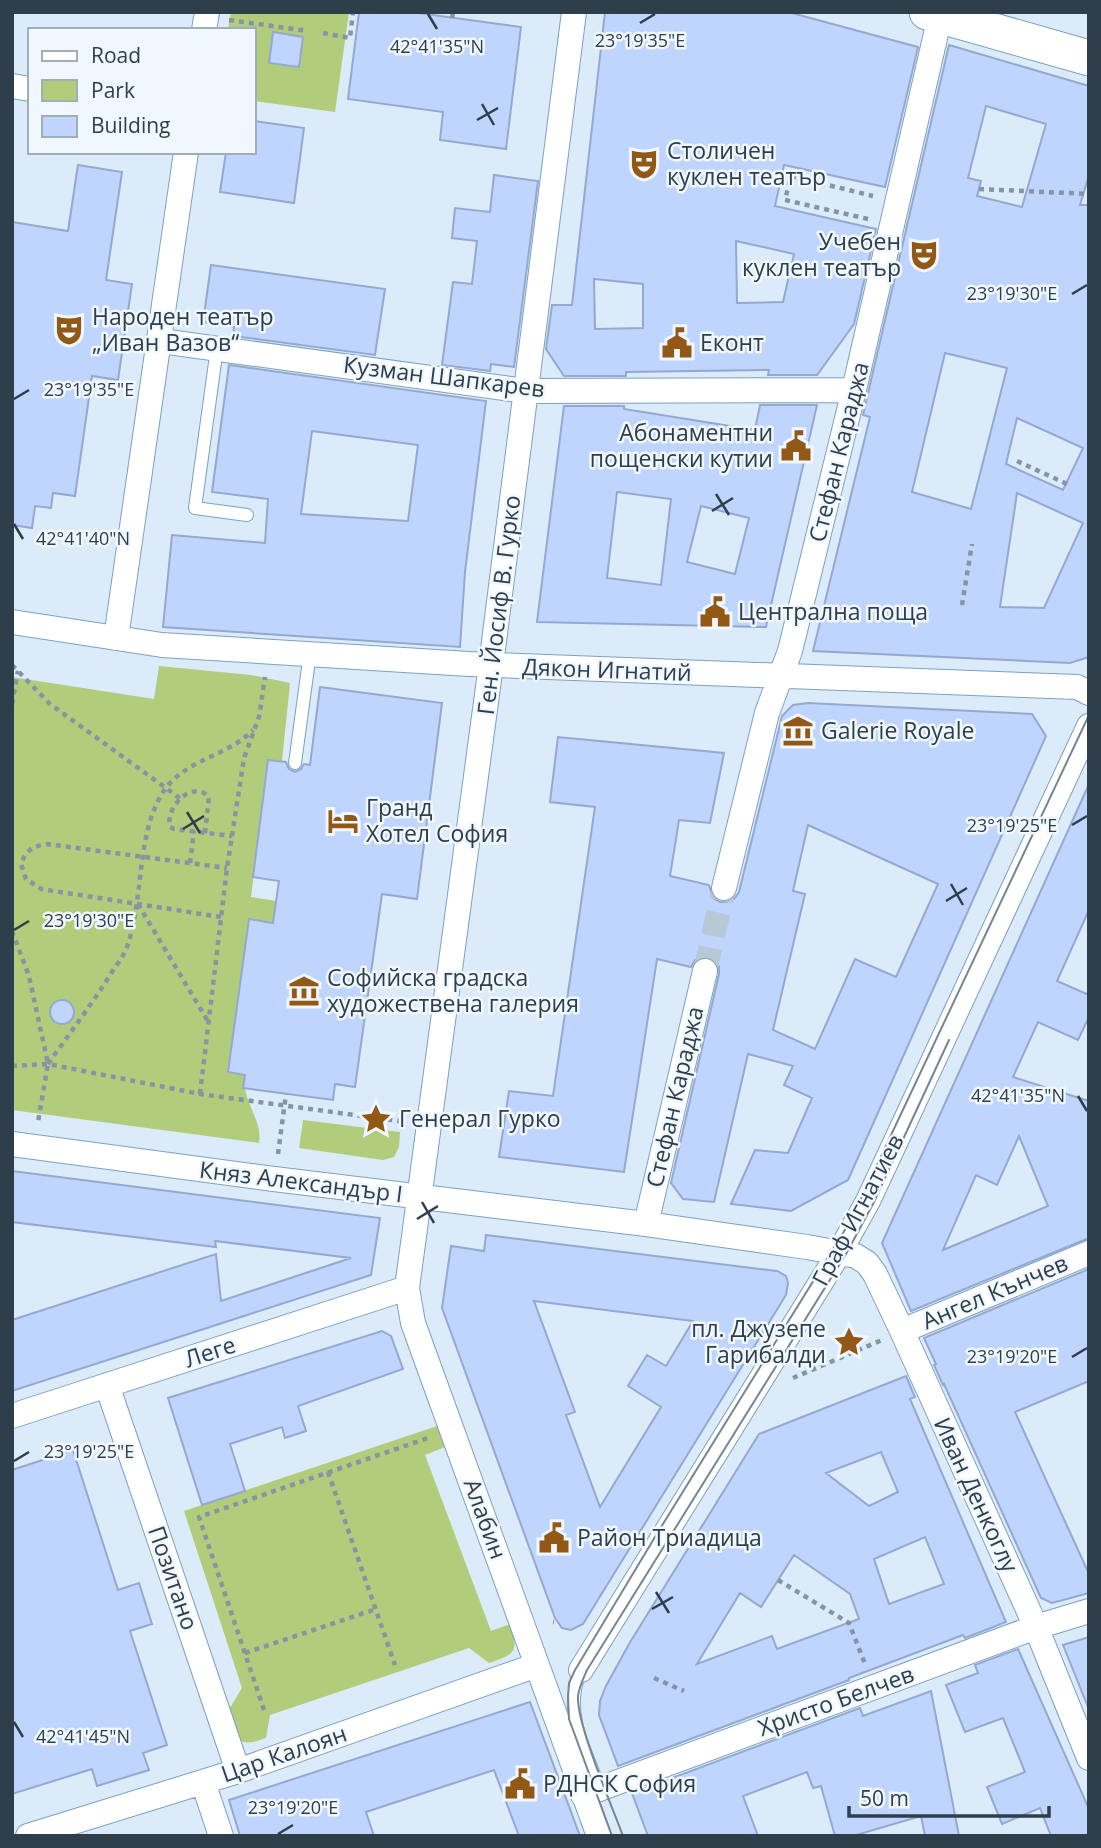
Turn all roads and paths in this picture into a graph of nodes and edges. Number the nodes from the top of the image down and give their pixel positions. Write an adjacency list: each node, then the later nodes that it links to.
1 (354, 12): 6 (path)
2 (574, 12): 15 (street, Ген. Йосиф В. Гурко)
3 (936, 14): 7 (street); 11 (street, Стефан Караджа)
4 (206, 19): 5 (path)
5 (308, 32)
6 (323, 33)
7 (1089, 58)
8 (186, 154): 12 (street)
9 (979, 189): 10 (path)
10 (1089, 194)
11 (895, 213): 11 (path); 14 (street, Стефан Караджа)
12 (160, 341): 13 (street, Кузман Шапкарев); 22 (street)
13 (217, 348): 15 (street, Кузман Шапкарев); 18 (lane)
14 (854, 390): 15 (street, Кузман Шапкарев); 28 (street, Стефан Караджа)
15 (526, 391): 26 (street, Ген. Йосиф В. Гурко)
16 (1017, 461): 17 (path)
17 (1067, 484)
18 (247, 514)
19 (972, 544): 20 (path)
20 (962, 605)
21 (12, 622): 22 (street, Дякон Игнатий)
22 (116, 638): 23 (street, Дякон Игнатий)
23 (269, 650): 24 (street, Дякон Игнатий); 32 (path)
24 (310, 653): 26 (street, Дякон Игнатий); 33 (lane)
25 (12, 665): 27 (path)
26 (491, 665): 28 (street, Дякон Игнатий); 56 (street, Ген. Йосиф В. Гурко)
27 (18, 671): 30 (path); 34 (path)
28 (780, 677): 29 (street, Дякон Игнатий); 42 (street, Стефан Караджа)
29 (1083, 690)
30 (12, 704)
31 (1089, 726): 58 (street, Граф Игнатиев)
32 (256, 727): 34 (path); 38 (path)
33 (295, 763)
34 (166, 788): 35 (path); 39 (path)
35 (181, 799): 36 (path); 37 (path)
36 (194, 831): 37 (path); 40 (path)
37 (205, 833): 38 (path)
38 (232, 836): 41 (path)
39 (144, 856): 40 (path); 43 (path); 43 (path)
40 (190, 863): 41 (path)
41 (228, 868): 44 (path)
42 (724, 888)
43 (138, 904): 44 (path); 47 (path); 48 (path)
44 (222, 917): 47 (path)
45 (12, 931): 48 (path)
46 (705, 971): 57 (street, Стефан Караджа)
47 (209, 1023): 50 (path)
48 (48, 1064): 49 (path); 50 (path); 54 (path)
49 (12, 1066)
50 (200, 1094): 52 (path)
51 (286, 1094): 52 (path)
52 (284, 1105): 53 (path); 55 (path)
53 (408, 1122)
54 (23, 1146): 55 (street, Княз Александър I)
55 (274, 1179): 56 (street, Княз Александър I)
56 (419, 1196): 57 (street, Княз Александър I); 60 (street, Алабин)
57 (646, 1224): 58 (street, Княз Александър I)
58 (839, 1252): 61 (street, Иван Денкоглу); 74 (street, Граф Игнатиев)
59 (1089, 1253): 61 (street, Ангел Кънчев)
60 (407, 1288): 63 (street, Леге); 65 (street, Алабин)
61 (902, 1331): 62 (path); 70 (street, Иван Денкоглу)
62 (790, 1379)
63 (107, 1385): 64 (street, Леге); 80 (street, Позитано)
64 (12, 1416)
65 (452, 1430): 66 (path); 73 (street, Алабин)
66 (328, 1472): 68 (path); 71 (path)
67 (778, 1580): 76 (path)
68 (376, 1609): 71 (path); 72 (path)
69 (1089, 1611): 70 (street, Христо Белчев)
70 (1036, 1627): 76 (street, Христо Белчев); 79 (street, Иван Денкоглу)
71 (245, 1653): 78 (path)
72 (395, 1665)
73 (537, 1665): 80 (street, Цар Калоян); 82 (street, Алабин)
74 (581, 1670): 82 (lane)
75 (654, 1678): 77 (path)
76 (874, 1687): 82 (street, Христо Белчев)
77 (684, 1691)
78 (264, 1710)
79 (1089, 1758)
80 (238, 1771): 81 (street, Цар Калоян)
81 (204, 1782): 83 (street, Цар Калоян); 84 (street)
82 (592, 1792): 85 (street, Алабин)
83 (33, 1834)
84 (221, 1836)
85 (599, 1836)

